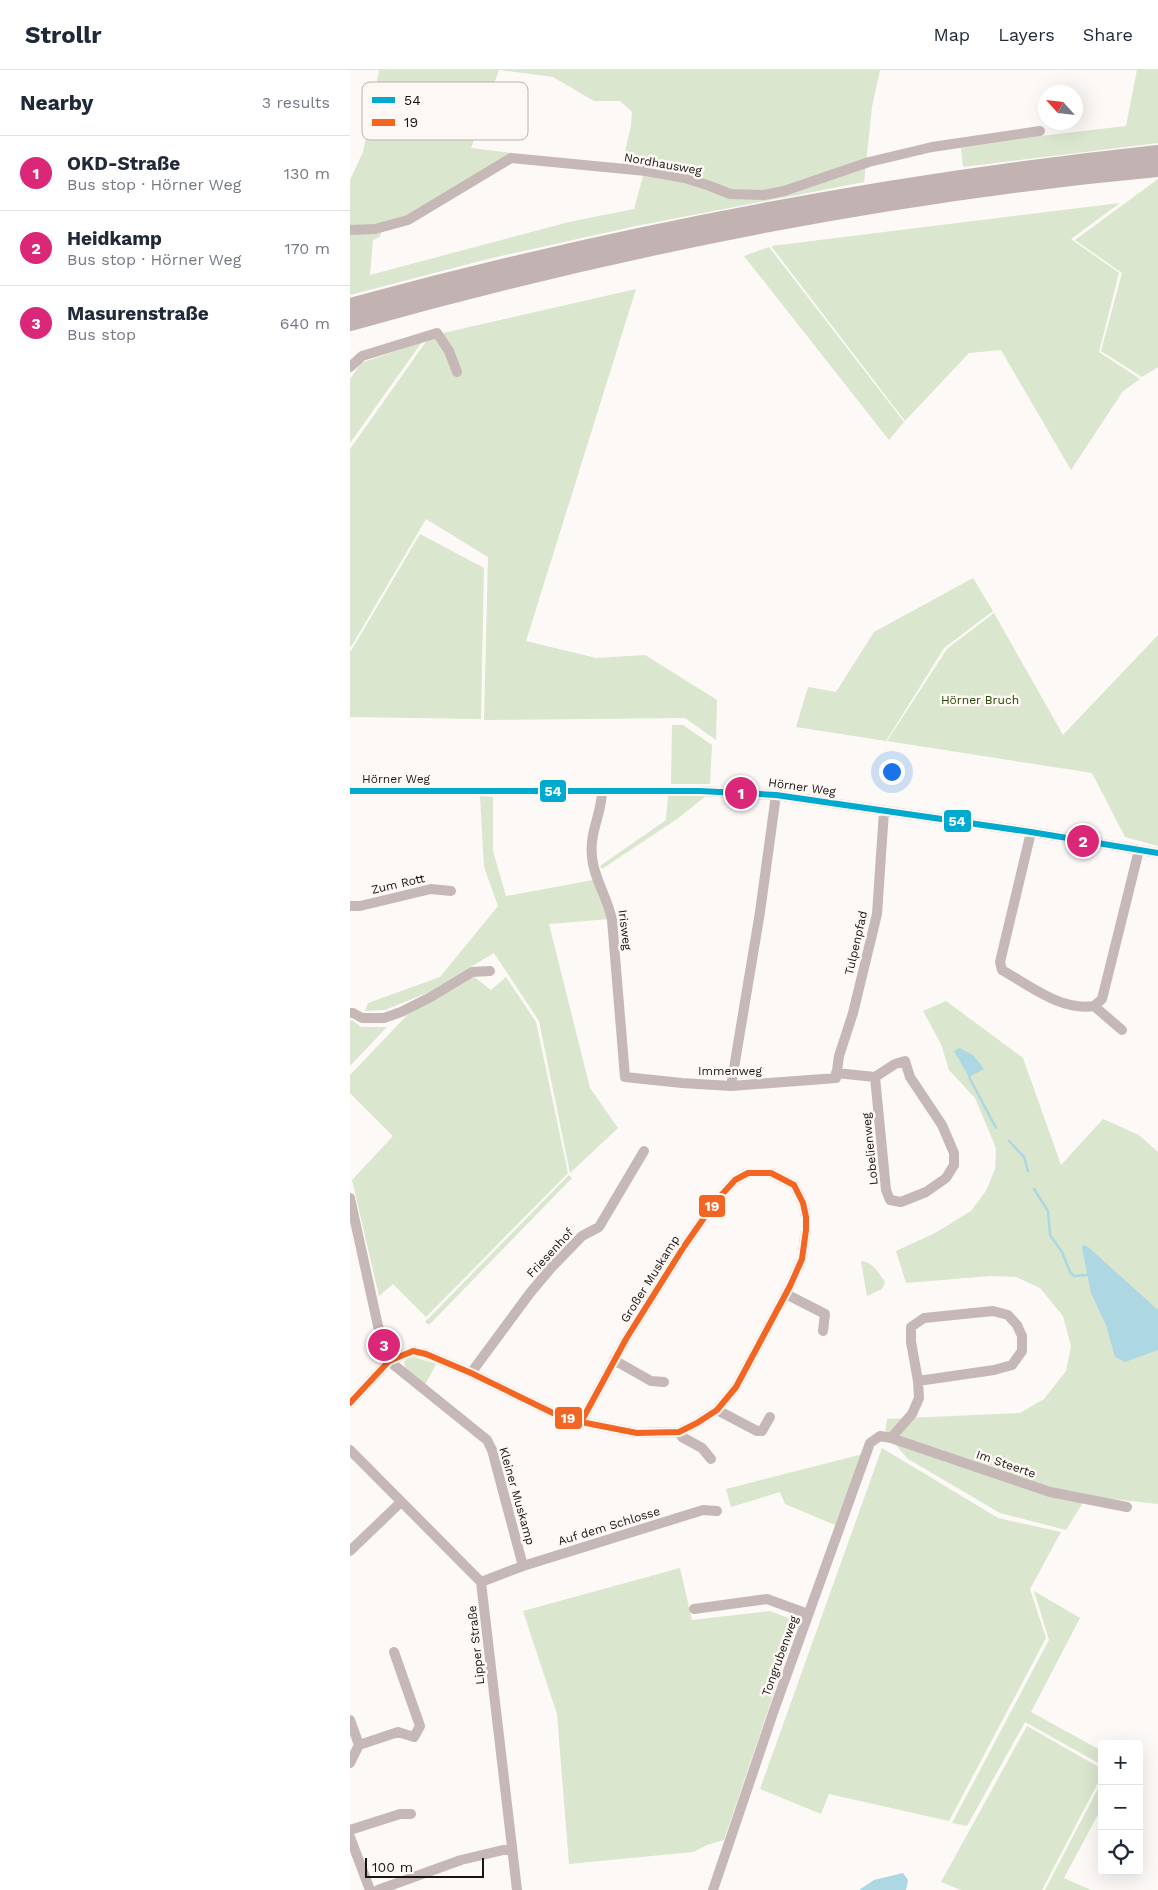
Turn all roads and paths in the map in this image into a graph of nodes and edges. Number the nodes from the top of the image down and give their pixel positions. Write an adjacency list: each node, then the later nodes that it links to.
1 (1040, 131): 4 (street, Nordhausweg)
2 (1158, 154): 5 (highway)
3 (1158, 168): 6 (highway)
4 (350, 230)
5 (350, 307)
6 (350, 322)
7 (350, 367): 8 (street)
8 (457, 372)
9 (602, 791): 10 (street, Hörner Weg); 11 (street, Hörner Weg); 23 (street, Irisweg)
10 (350, 792)
11 (776, 795): 12 (street, Hörner Weg); 25 (street)
12 (884, 811): 13 (street, Hörner Weg); 22 (street, Tulpenpfad)
13 (1031, 832): 14 (street, Hörner Weg); 19 (street)
14 (1139, 850): 15 (street, Hörner Weg); 19 (street)
15 (1158, 853)
16 (452, 891): 17 (street, Zum Rott)
17 (350, 906)
18 (490, 971): 20 (street)
19 (1094, 1006): 21 (street)
20 (350, 1013)
21 (1122, 1030)
22 (836, 1076): 24 (street); 25 (street, Immenweg)
23 (625, 1077): 25 (street, Immenweg)
24 (875, 1077): 24 (street, Lobelienweg)
25 (731, 1086)
26 (644, 1151): 32 (street, Friesenhof)
27 (350, 1198): 31 (street)
28 (786, 1294): 29 (street); 30 (street, Großer Muskamp); 36 (street, Großer Muskamp)
29 (823, 1331)
30 (614, 1360): 34 (street); 38 (street, Großer Muskamp)
31 (388, 1361): 32 (street, Großer Muskamp); 35 (street); 48 (street, Kleiner Muskamp)
32 (470, 1373): 38 (street, Großer Muskamp)
33 (918, 1381): 33 (street); 41 (street)
34 (664, 1382)
35 (350, 1403)
36 (717, 1410): 37 (street); 39 (street, Großer Muskamp)
37 (770, 1417)
38 (581, 1422): 39 (street, Großer Muskamp)
39 (679, 1432): 43 (street)
40 (880, 1436): 41 (street, Im Steerte); 51 (street, Tongrubenweg)
41 (891, 1438): 45 (street, Im Steerte)
42 (350, 1450): 44 (street)
43 (711, 1459)
44 (402, 1502): 47 (street); 49 (street)
45 (1126, 1507)
46 (717, 1511): 48 (street, Auf dem Schlosse)
47 (350, 1551)
48 (523, 1566): 49 (street, Auf dem Schlosse)
49 (481, 1582): 59 (street, Lipper Straße)
50 (694, 1609): 51 (street)
51 (808, 1614): 63 (street, Tongrubenweg)
52 (394, 1652): 54 (street)
53 (350, 1720): 54 (street)
54 (359, 1745): 55 (street)
55 (350, 1763)
56 (411, 1814): 57 (street)
57 (350, 1830)
58 (350, 1837): 60 (street)
59 (512, 1848): 61 (street); 62 (street, Lipper Straße)
60 (370, 1890)
61 (378, 1890)
62 (517, 1890)
63 (713, 1890)

